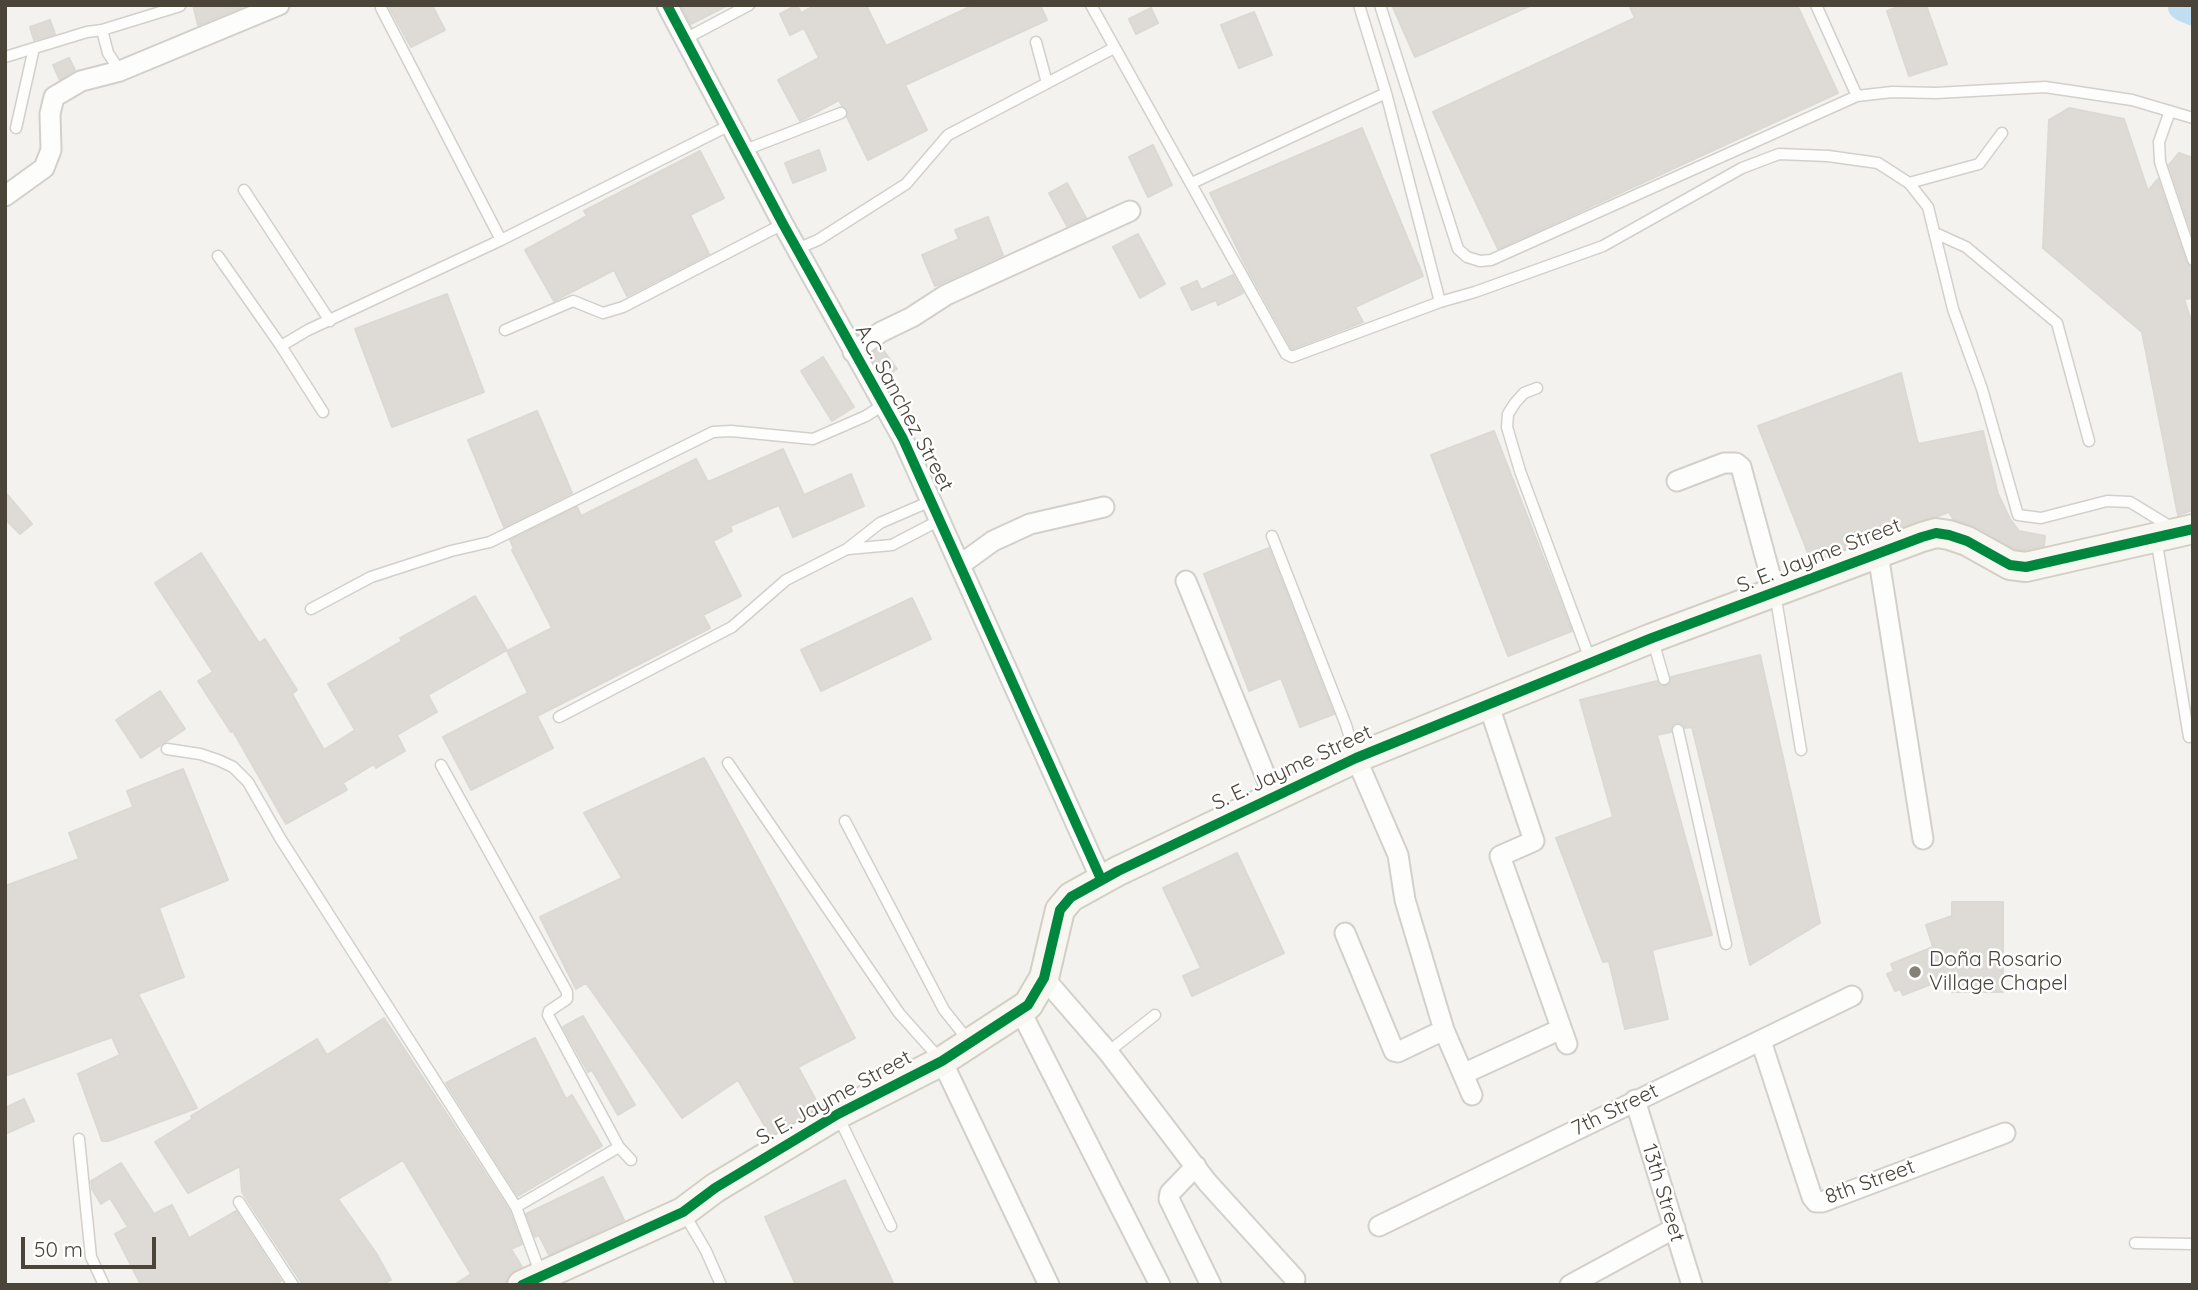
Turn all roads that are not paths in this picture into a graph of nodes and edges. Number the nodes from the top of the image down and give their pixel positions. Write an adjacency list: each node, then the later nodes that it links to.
1 (279, 5): 16 (street)
2 (667, 5): 11 (street, A.C. Sanchez Street)
3 (749, 5): 11 (lane)
4 (1091, 5): 14 (lane)
5 (1359, 5): 18 (lane)
6 (1380, 5): 19 (lane)
7 (1816, 5): 19 (lane)
8 (180, 6): 10 (lane)
9 (382, 8): 34 (lane)
10 (102, 30): 13 (lane); 16 (lane)
11 (685, 39): 23 (street, A.C. Sanchez Street)
12 (1036, 42): 17 (lane)
13 (34, 48): 15 (lane); 24 (lane)
14 (1114, 48): 17 (lane); 27 (lane)
15 (5, 57)
16 (120, 71): 30 (street)
17 (1047, 83): 35 (lane)
18 (1386, 93): 27 (lane); 38 (lane)
19 (1857, 96): 20 (lane)
20 (2170, 111): 22 (lane); 37 (lane)
21 (841, 113): 26 (lane)
22 (2193, 118)
23 (730, 125): 26 (street, A.C. Sanchez Street); 34 (lane)
24 (16, 128)
25 (2002, 134): 28 (lane)
26 (745, 150): 32 (street, A.C. Sanchez Street)
27 (1192, 183): 38 (lane)
28 (1909, 183): 33 (lane); 38 (lane)
29 (244, 190): 39 (lane)
30 (5, 196)
31 (1130, 211): 42 (street)
32 (783, 224): 35 (street, A.C. Sanchez Street); 40 (lane)
33 (1935, 233): 46 (lane); 51 (lane)
34 (501, 240): 39 (lane)
35 (797, 249): 42 (street, A.C. Sanchez Street)
36 (218, 256): 41 (lane)
37 (2193, 261)
38 (1440, 302)
39 (330, 321): 41 (lane)
40 (505, 330)
41 (281, 346): 45 (lane)
42 (853, 352): 44 (street, A.C. Sanchez Street)
43 (1537, 388): 60 (lane)
44 (883, 405): 48 (street, A.C. Sanchez Street); 58 (lane)
45 (323, 412)
46 (2089, 441)
47 (1677, 481): 57 (street)
48 (931, 501): 50 (street, A.C. Sanchez Street); 53 (lane)
49 (1104, 507): 55 (street)
50 (940, 520): 53 (lane); 55 (street, A.C. Sanchez Street)
51 (2176, 533): 54 (street, S. E. Jayme Street); 65 (lane)
52 (1272, 536): 68 (lane)
53 (847, 549): 63 (lane)
54 (1878, 554): 57 (street, S. E. Jayme Street); 73 (street)
55 (960, 565): 74 (street, A.C. Sanchez Street)
56 (1186, 581): 71 (street)
57 (1775, 593): 59 (street, S. E. Jayme Street); 67 (lane)
58 (311, 609)
59 (1652, 638): 60 (street, S. E. Jayme Street); 61 (lane)
60 (1591, 662): 62 (street, S. E. Jayme Street)
61 (1664, 679)
62 (1488, 703): 68 (street, S. E. Jayme Street); 86 (street)
63 (559, 717)
64 (1678, 730): 76 (lane)
65 (2189, 737)
66 (167, 749): 96 (lane)
67 (1801, 750)
68 (1356, 758): 71 (street, S. E. Jayme Street); 81 (street)
69 (728, 762): 85 (lane)
70 (441, 765): 92 (lane)
71 (1274, 797): 74 (street, S. E. Jayme Street)
72 (845, 821): 83 (lane)
73 (1923, 839)
74 (1101, 879): 77 (street, S. E. Jayme Street)
75 (1345, 933): 81 (street)
76 (1726, 944)
77 (1044, 978): 79 (street, S. E. Jayme Street); 84 (street)
78 (1852, 996): 82 (street, 7th Street)
79 (1020, 1010): 83 (street, S. E. Jayme Street); 109 (street)
80 (1155, 1015): 84 (lane)
81 (1444, 1030): 86 (street)
82 (1761, 1041): 88 (street, 7th Street); 90 (street, 8th Street)
83 (971, 1043): 85 (street, S. E. Jayme Street)
84 (1108, 1052): 94 (street)
85 (942, 1061): 89 (street, S. E. Jayme Street); 108 (street)
86 (1463, 1074): 87 (street)
87 (1472, 1096)
88 (1634, 1100): 99 (street, 7th Street); 100 (street, 13th Street)
89 (838, 1114): 97 (street, S. E. Jayme Street); 98 (lane)
90 (2005, 1133)
91 (79, 1139): 105 (lane)
92 (619, 1147): 93 (lane); 96 (lane)
93 (631, 1160)
94 (1196, 1166): 103 (street); 110 (street)
95 (239, 1202): 106 (lane)
96 (516, 1207): 104 (lane)
97 (683, 1212): 104 (street, S. E. Jayme Street); 107 (lane)
98 (891, 1226)
99 (1380, 1226)
100 (1675, 1228): 111 (street); 112 (street, 13th Street)
101 (2135, 1243): 102 (lane)
102 (2193, 1244)
103 (1294, 1279)
104 (532, 1280)
105 (104, 1285)
106 (293, 1285)
107 (721, 1285)
108 (1049, 1285)
109 (1160, 1285)
110 (1212, 1285)
111 (1570, 1285)
112 (1692, 1285)

